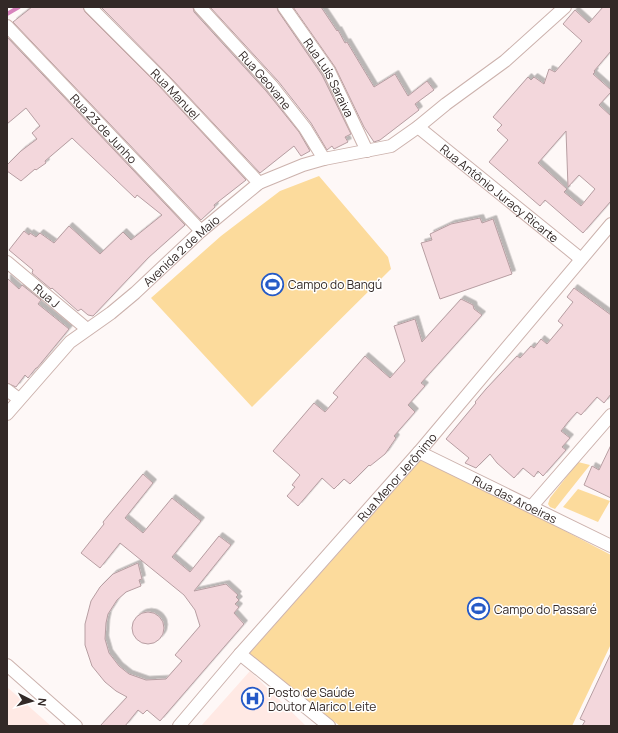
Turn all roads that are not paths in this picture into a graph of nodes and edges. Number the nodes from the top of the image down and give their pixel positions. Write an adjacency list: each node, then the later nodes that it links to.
1 (90, 7): 9 (street, Rua Manuel)
2 (200, 7): 8 (street, Rua Geovane)
3 (284, 7): 7 (street, Rua Luís Saraiva)
4 (565, 7): 6 (street)
5 (7, 26): 11 (street, Rua 23 de Junho)
6 (418, 127): 7 (street, Avenida 2 de Maio); 12 (street, Rua Antônio Juracy Ricarte)
7 (367, 152): 8 (street, Avenida 2 de Maio)
8 (324, 159): 9 (street, Avenida 2 de Maio)
9 (258, 183): 11 (street, Avenida 2 de Maio)
10 (611, 224): 12 (street, Rua Menor Jerônimo)
11 (201, 231): 14 (street, Avenida 2 de Maio)
12 (581, 259): 19 (street, Rua Menor Jerônimo)
13 (7, 262): 14 (street, Rua J)
14 (87, 329): 16 (street, Avenida 2 de Maio)
15 (7, 390): 16 (street)
16 (19, 399): 17 (street, Avenida 2 de Maio)
17 (7, 414)
18 (611, 415): 20 (street)
19 (419, 452): 20 (street, Rua das Aroeiras); 22 (street, Rua Menor Jerônimo)
20 (532, 506): 21 (street, Rua das Aroeiras)
21 (611, 546)
22 (240, 654): 25 (street, Rua Menor Jerônimo); 26 (street)
23 (7, 665): 24 (street)
24 (76, 726)
25 (179, 726)
26 (329, 726)

